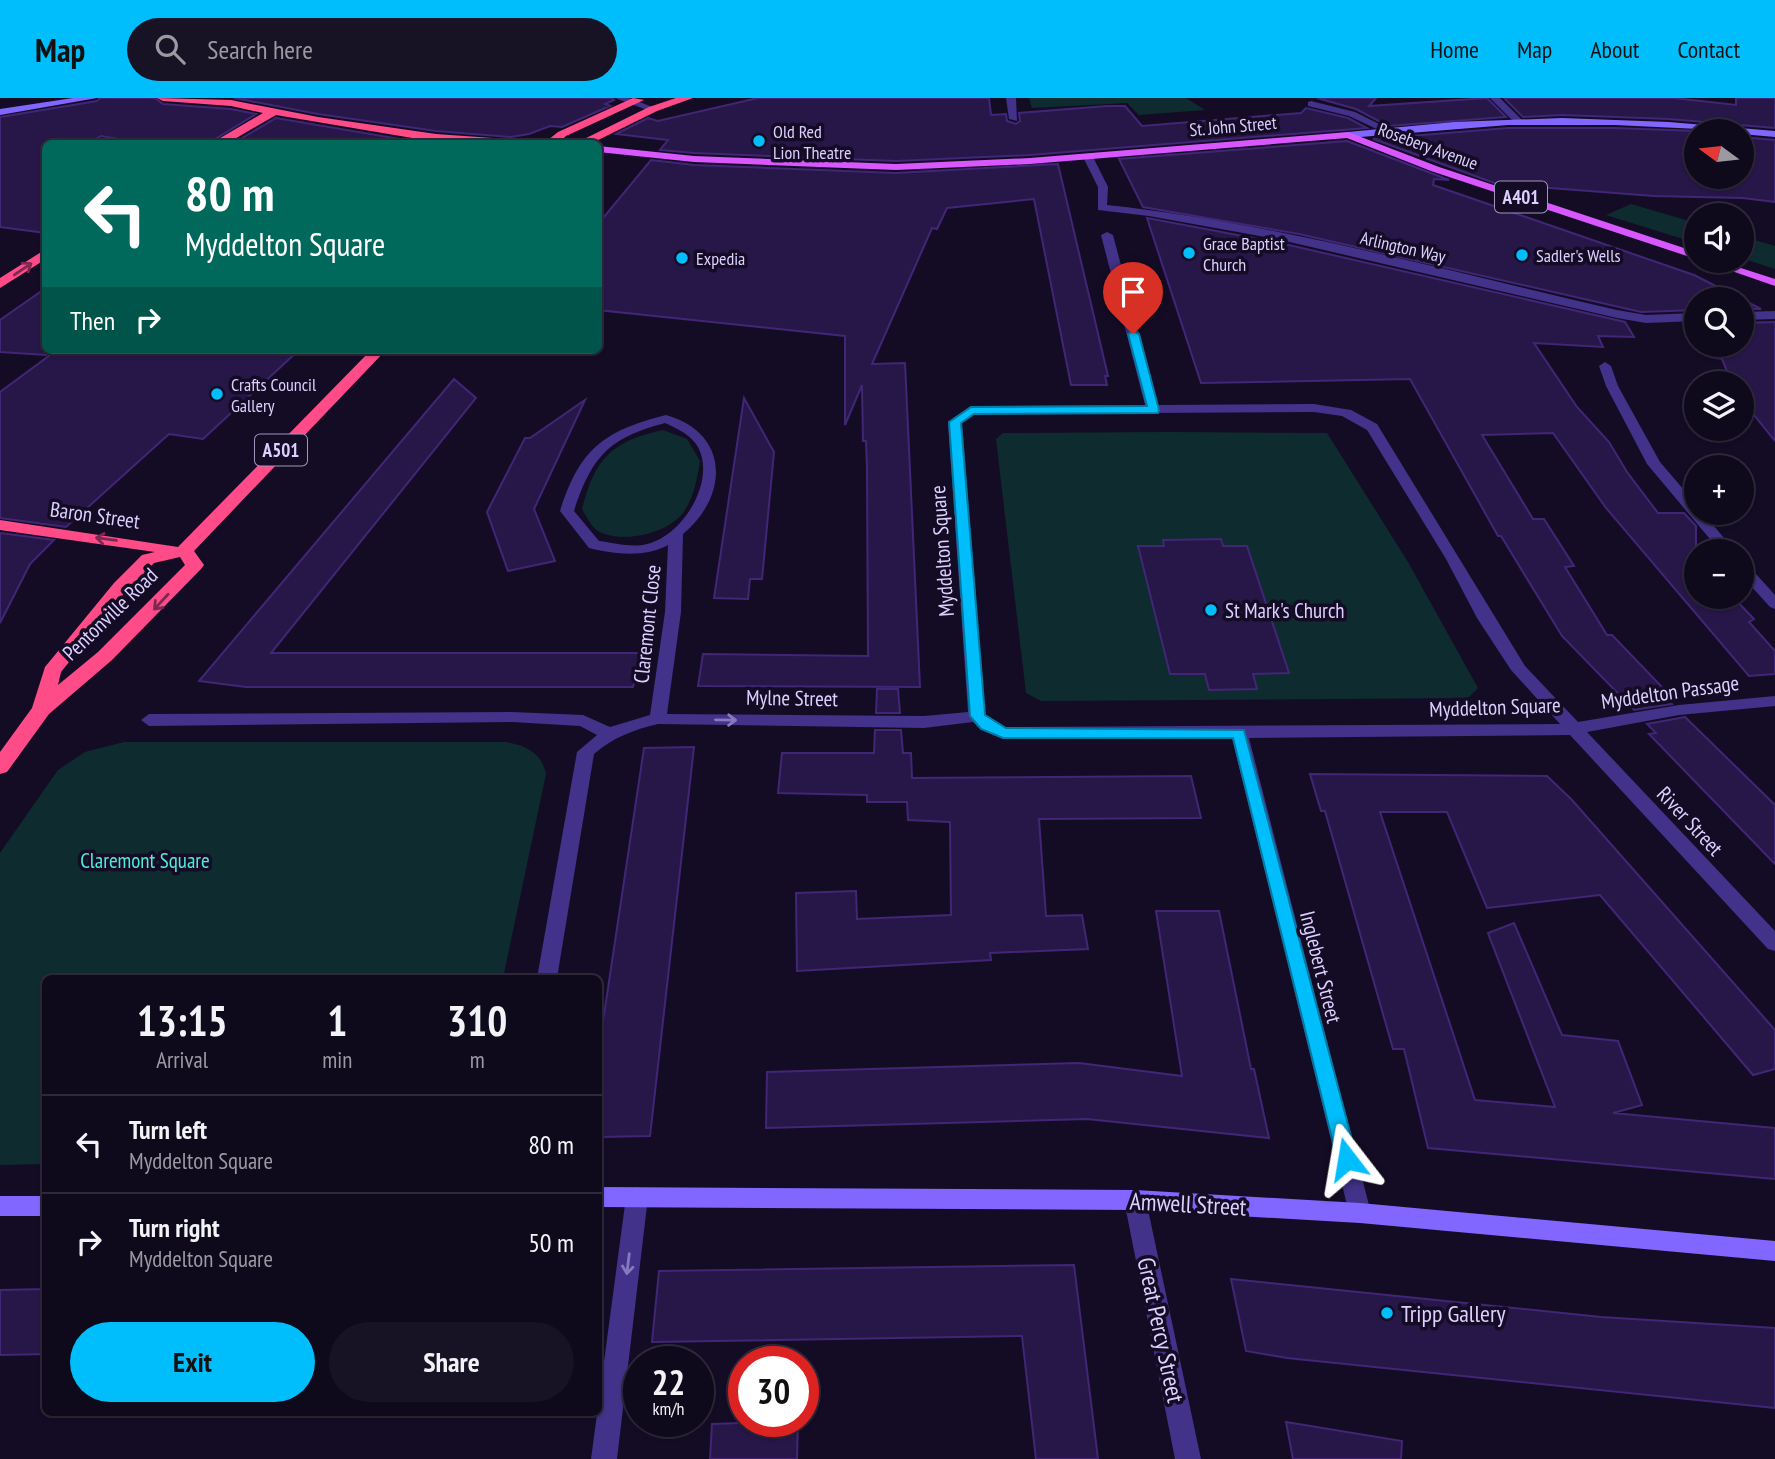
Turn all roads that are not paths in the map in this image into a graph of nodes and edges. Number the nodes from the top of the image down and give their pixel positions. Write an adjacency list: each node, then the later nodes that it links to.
1 (92, 98): 11 (main road)
2 (163, 98): 7 (highway)
3 (620, 98): 8 (street)
4 (687, 98): 10 (highway)
5 (1011, 98): 13 (street)
6 (1495, 98): 14 (street)
7 (226, 100): 12 (highway)
8 (638, 100): 10 (street); 22 (highway)
9 (1311, 104): 15 (street)
10 (653, 109): 23 (highway)
11 (0, 113)
12 (273, 113): 18 (highway); 19 (highway)
13 (1014, 119)
14 (1519, 122): 15 (main road, St. John Street); 16 (main road, St. John Street)
15 (1386, 130): 17 (main road, St. John Street)
16 (1775, 134)
17 (1348, 135): 25 (main road, St. John Street / A401); 29 (main road, Rosebery Avenue / A401)
18 (436, 138): 20 (highway); 21 (highway)
19 (223, 140)
20 (441, 140)
21 (464, 140)
22 (554, 140)
23 (588, 140)
24 (602, 149): 26 (main road, St. John Street / A401)
25 (1088, 157): 26 (main road, St. John Street / A401); 36 (street, Arlington Way)
26 (694, 159): 27 (main road, St. John Street / A401)
27 (602, 161)
28 (1107, 235): 39 (street)
29 (1684, 252)
30 (42, 256): 33 (highway, one-way to 30)
31 (1745, 273): 32 (main road)
32 (1775, 283)
33 (0, 284)
34 (1775, 315): 35 (street)
35 (1754, 316)
36 (1684, 317)
37 (375, 354): 43 (highway, A501)
38 (1605, 366): 42 (street)
39 (1153, 410): 48 (street, Myddelton Square); 51 (street, Myddelton Square)
40 (0, 525): 43 (highway, Baron Street, one-way to 40)
41 (676, 533): 41 (street, Claremont Close); 49 (street, Claremont Close)
42 (1718, 539)
43 (184, 551): 47 (highway, Pentonville Road); 47 (highway, Pentonville Road, one-way to 47)
44 (1754, 581): 45 (street)
45 (1775, 604)
46 (1775, 701): 51 (street, Myddelton Passage)
47 (42, 709): 54 (highway, Pentonville Road)
48 (977, 716): 49 (street, Mylne Street, one-way to 48); 53 (street, Myddelton Square)
49 (658, 719): 52 (street, Mylne Street)
50 (149, 720): 52 (street)
51 (1572, 729): 53 (street, Myddelton Square); 55 (street, River Street)
52 (608, 733): 56 (street)
53 (1239, 733): 62 (street, Inglebert Street)
54 (0, 767)
55 (1775, 944)
56 (548, 975)
57 (602, 1197): 58 (main road, Amwell Street)
58 (637, 1197): 59 (main road, Amwell Street); 64 (street, one-way to 64)
59 (1135, 1200): 62 (main road, Amwell Street); 65 (street, Great Percy Street)
60 (0, 1206): 61 (main road)
61 (42, 1206)
62 (1360, 1213): 63 (main road, Amwell Street)
63 (1775, 1251)
64 (604, 1459)
65 (1188, 1459)

